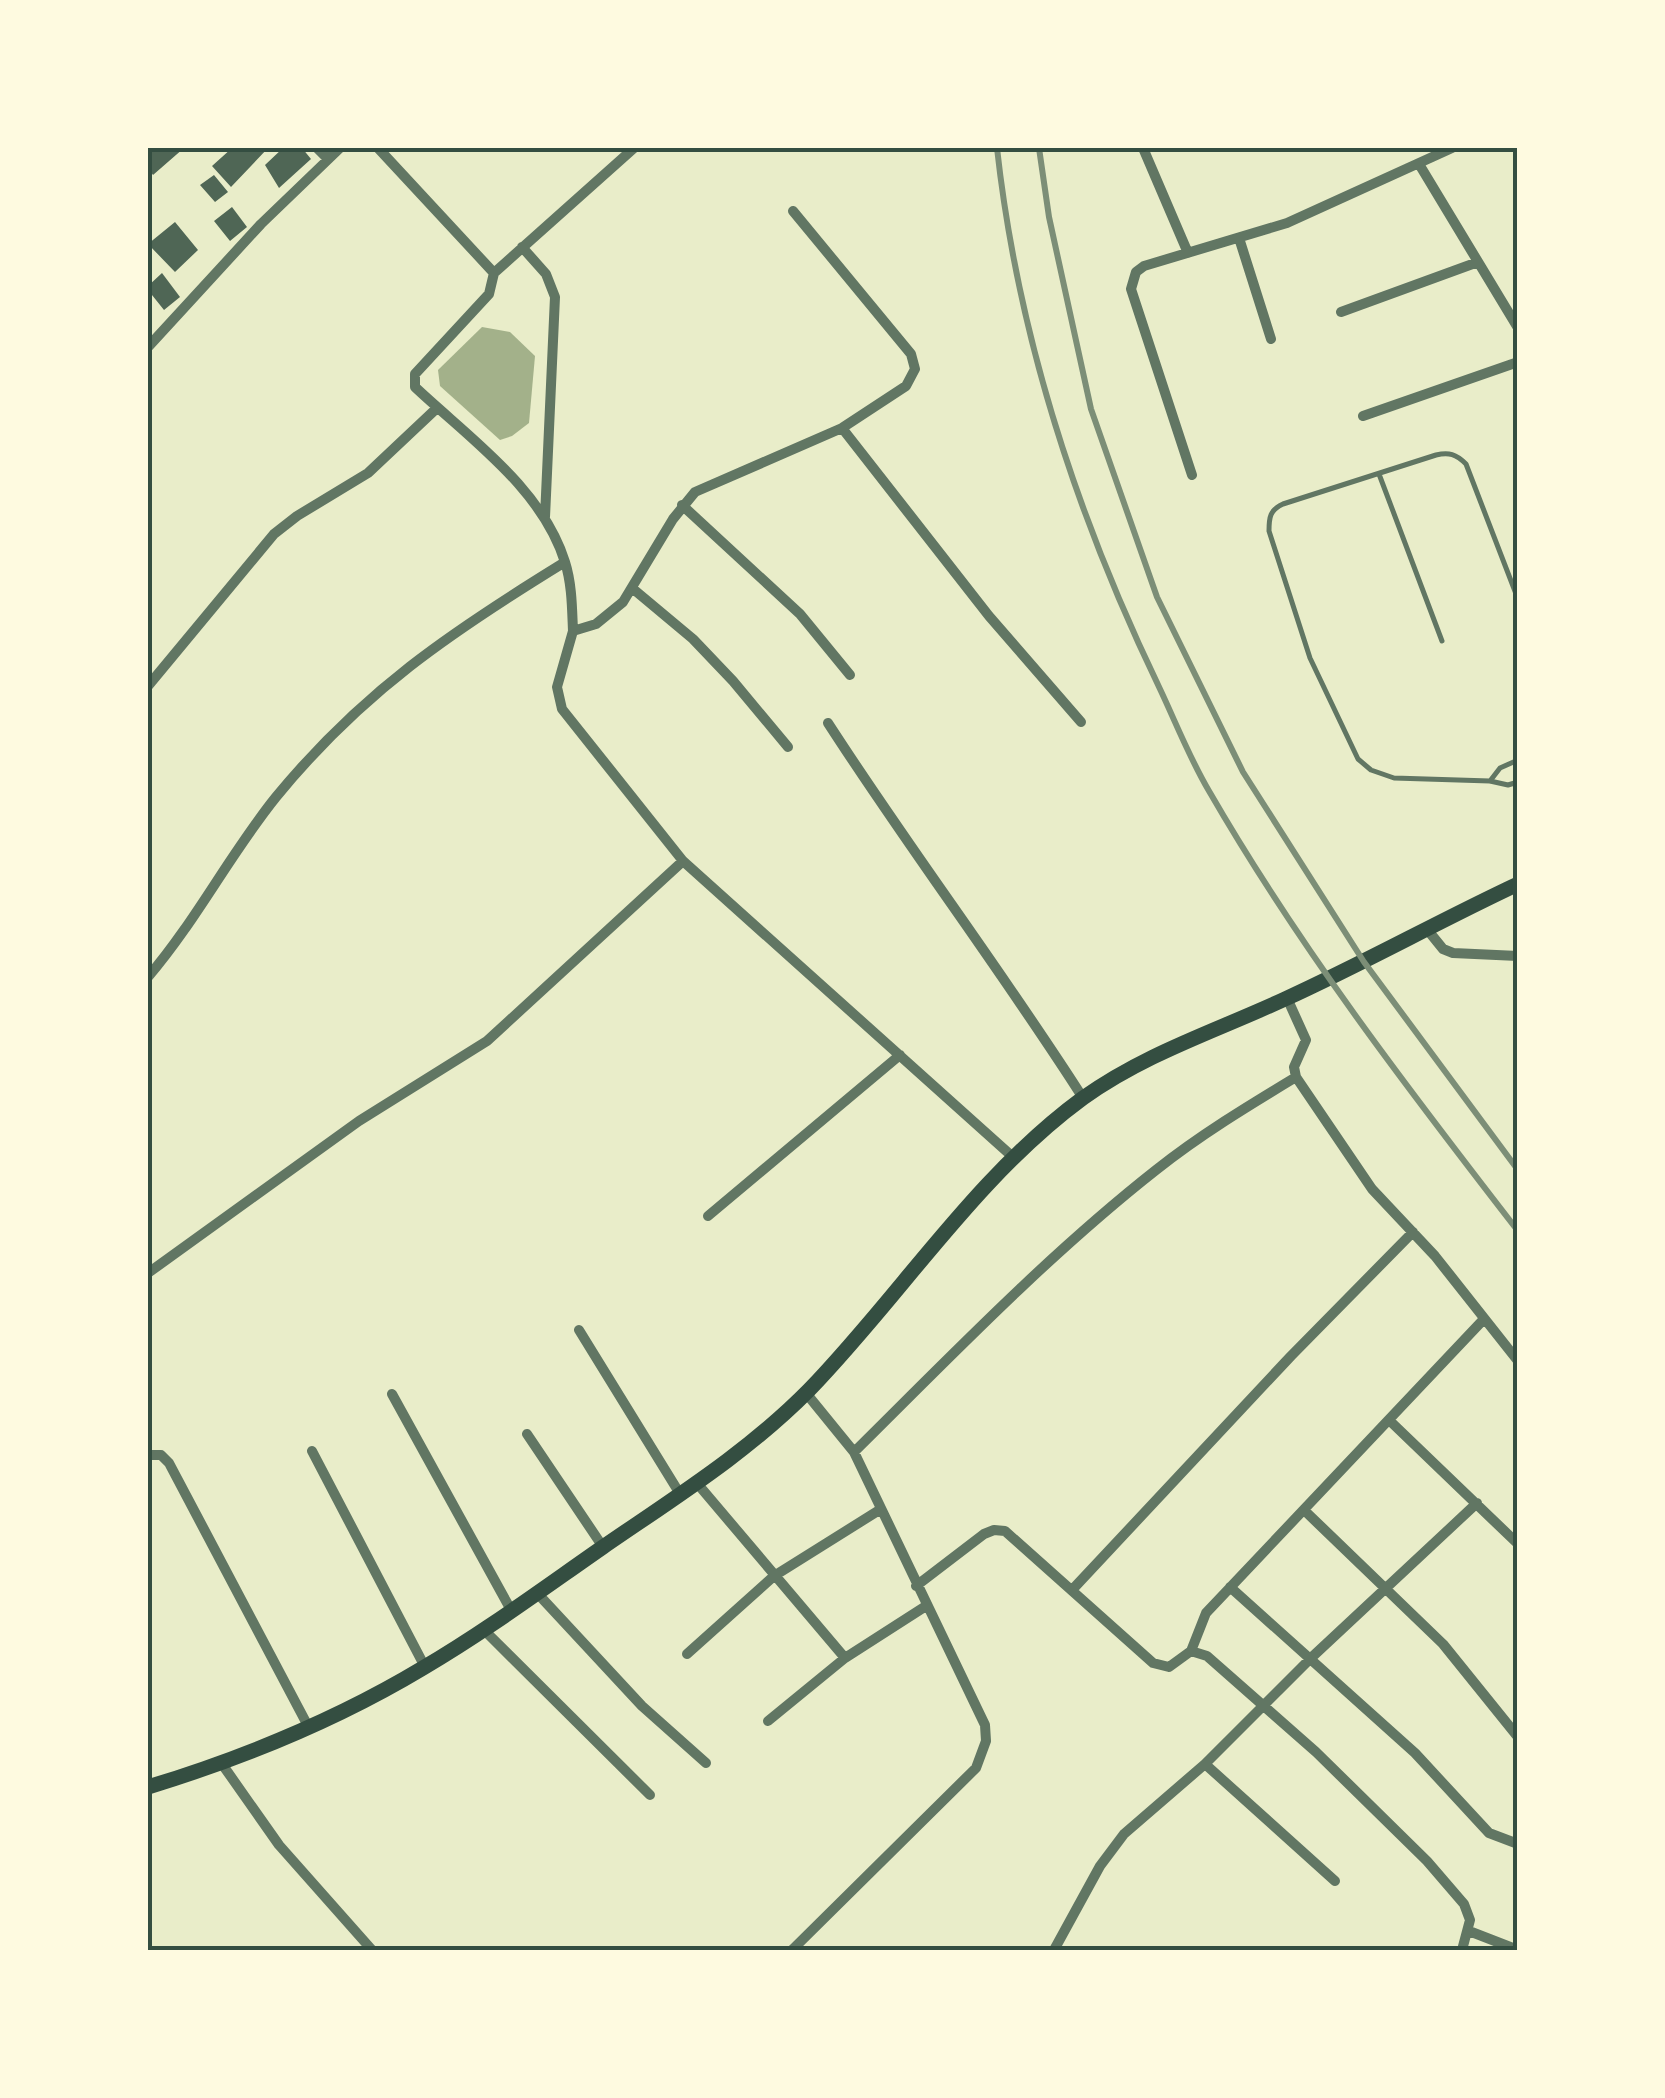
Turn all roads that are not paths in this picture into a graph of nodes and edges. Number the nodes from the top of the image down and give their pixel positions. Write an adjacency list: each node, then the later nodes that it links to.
1 (317, 148): 7 (street)
2 (340, 148): 7 (street)
3 (378, 148): 14 (street)
4 (634, 148): 11 (street)
5 (1143, 148): 12 (street)
6 (1452, 148): 8 (street)
7 (328, 159): 18 (street)
8 (1419, 164): 10 (street); 13 (street)
9 (793, 210): 22 (street)
10 (1238, 238): 12 (street); 17 (street)
11 (522, 247): 14 (street); 26 (street)
12 (1188, 253): 24 (street)
13 (1478, 262): 15 (street); 16 (street)
14 (494, 273): 20 (street)
15 (1342, 312)
16 (1518, 328)
17 (1270, 339)
18 (148, 345)
19 (1518, 362): 21 (street)
20 (436, 408): 26 (street); 33 (street)
21 (1363, 416)
22 (842, 428): 25 (street); 34 (street)
23 (1379, 474): 29 (lane); 31 (lane); 38 (lane)
24 (1192, 475)
25 (682, 505): 28 (street); 32 (street)
26 (545, 518): 27 (street)
27 (565, 562): 30 (street); 44 (street)
28 (632, 588): 30 (street); 36 (street)
29 (1518, 599)
30 (574, 631): 40 (street)
31 (1442, 641)
32 (850, 675)
33 (148, 686)
34 (1081, 722)
35 (828, 723): 48 (street)
36 (788, 746)
37 (1518, 760): 38 (lane)
38 (1490, 781): 39 (lane)
39 (1518, 782)
40 (683, 861): 46 (street); 52 (street)
41 (1518, 884): 42 (highway)
42 (1426, 928): 43 (street); 45 (highway)
43 (1518, 956)
44 (148, 977)
45 (1287, 998): 47 (street); 48 (highway)
46 (900, 1054): 49 (street); 50 (street)
47 (1296, 1077): 51 (street); 61 (street)
48 (1084, 1098): 49 (highway)
49 (1014, 1158): 56 (highway)
50 (708, 1216)
51 (1413, 1232): 53 (street); 74 (street)
52 (148, 1273)
53 (1484, 1319): 55 (street); 58 (street)
54 (580, 1330): 64 (street)
55 (1518, 1361)
56 (806, 1393): 61 (street); 63 (highway)
57 (392, 1394): 77 (street)
58 (1390, 1421): 65 (street); 67 (street)
59 (527, 1434): 69 (street)
60 (312, 1451): 83 (street)
61 (854, 1452): 66 (street)
62 (148, 1454): 86 (street)
63 (696, 1482): 64 (highway); 70 (street)
64 (680, 1494): 69 (highway)
65 (1477, 1503): 68 (street); 72 (street)
66 (880, 1510): 70 (street); 71 (street)
67 (1305, 1511): 72 (street); 73 (street)
68 (1518, 1544)
69 (603, 1547): 75 (highway)
70 (774, 1576): 80 (street); 81 (street)
71 (916, 1586): 74 (street); 76 (street)
72 (1387, 1586): 82 (street); 87 (street)
73 (1230, 1587): 79 (street); 82 (street)
74 (1072, 1590): 79 (street)
75 (538, 1594): 77 (highway); 89 (street)
76 (926, 1606): 81 (street); 97 (street)
77 (511, 1610): 78 (highway)
78 (484, 1630): 83 (highway); 92 (street)
79 (1191, 1651): 84 (street)
80 (687, 1654)
81 (845, 1658): 85 (street)
82 (1312, 1658): 84 (street); 93 (street)
83 (425, 1667): 86 (highway)
84 (1263, 1705): 90 (street); 95 (street)
85 (768, 1720)
86 (308, 1726): 88 (highway)
87 (1518, 1737)
88 (222, 1764): 91 (highway); 96 (street)
89 (706, 1764)
90 (1204, 1764): 94 (street); 98 (street)
91 (148, 1786)
92 (650, 1795)
93 (1518, 1844)
94 (1334, 1881)
95 (1469, 1931): 99 (street); 100 (street)
96 (372, 1950)
97 (792, 1950)
98 (1054, 1950)
99 (1462, 1950)
100 (1518, 1950)

